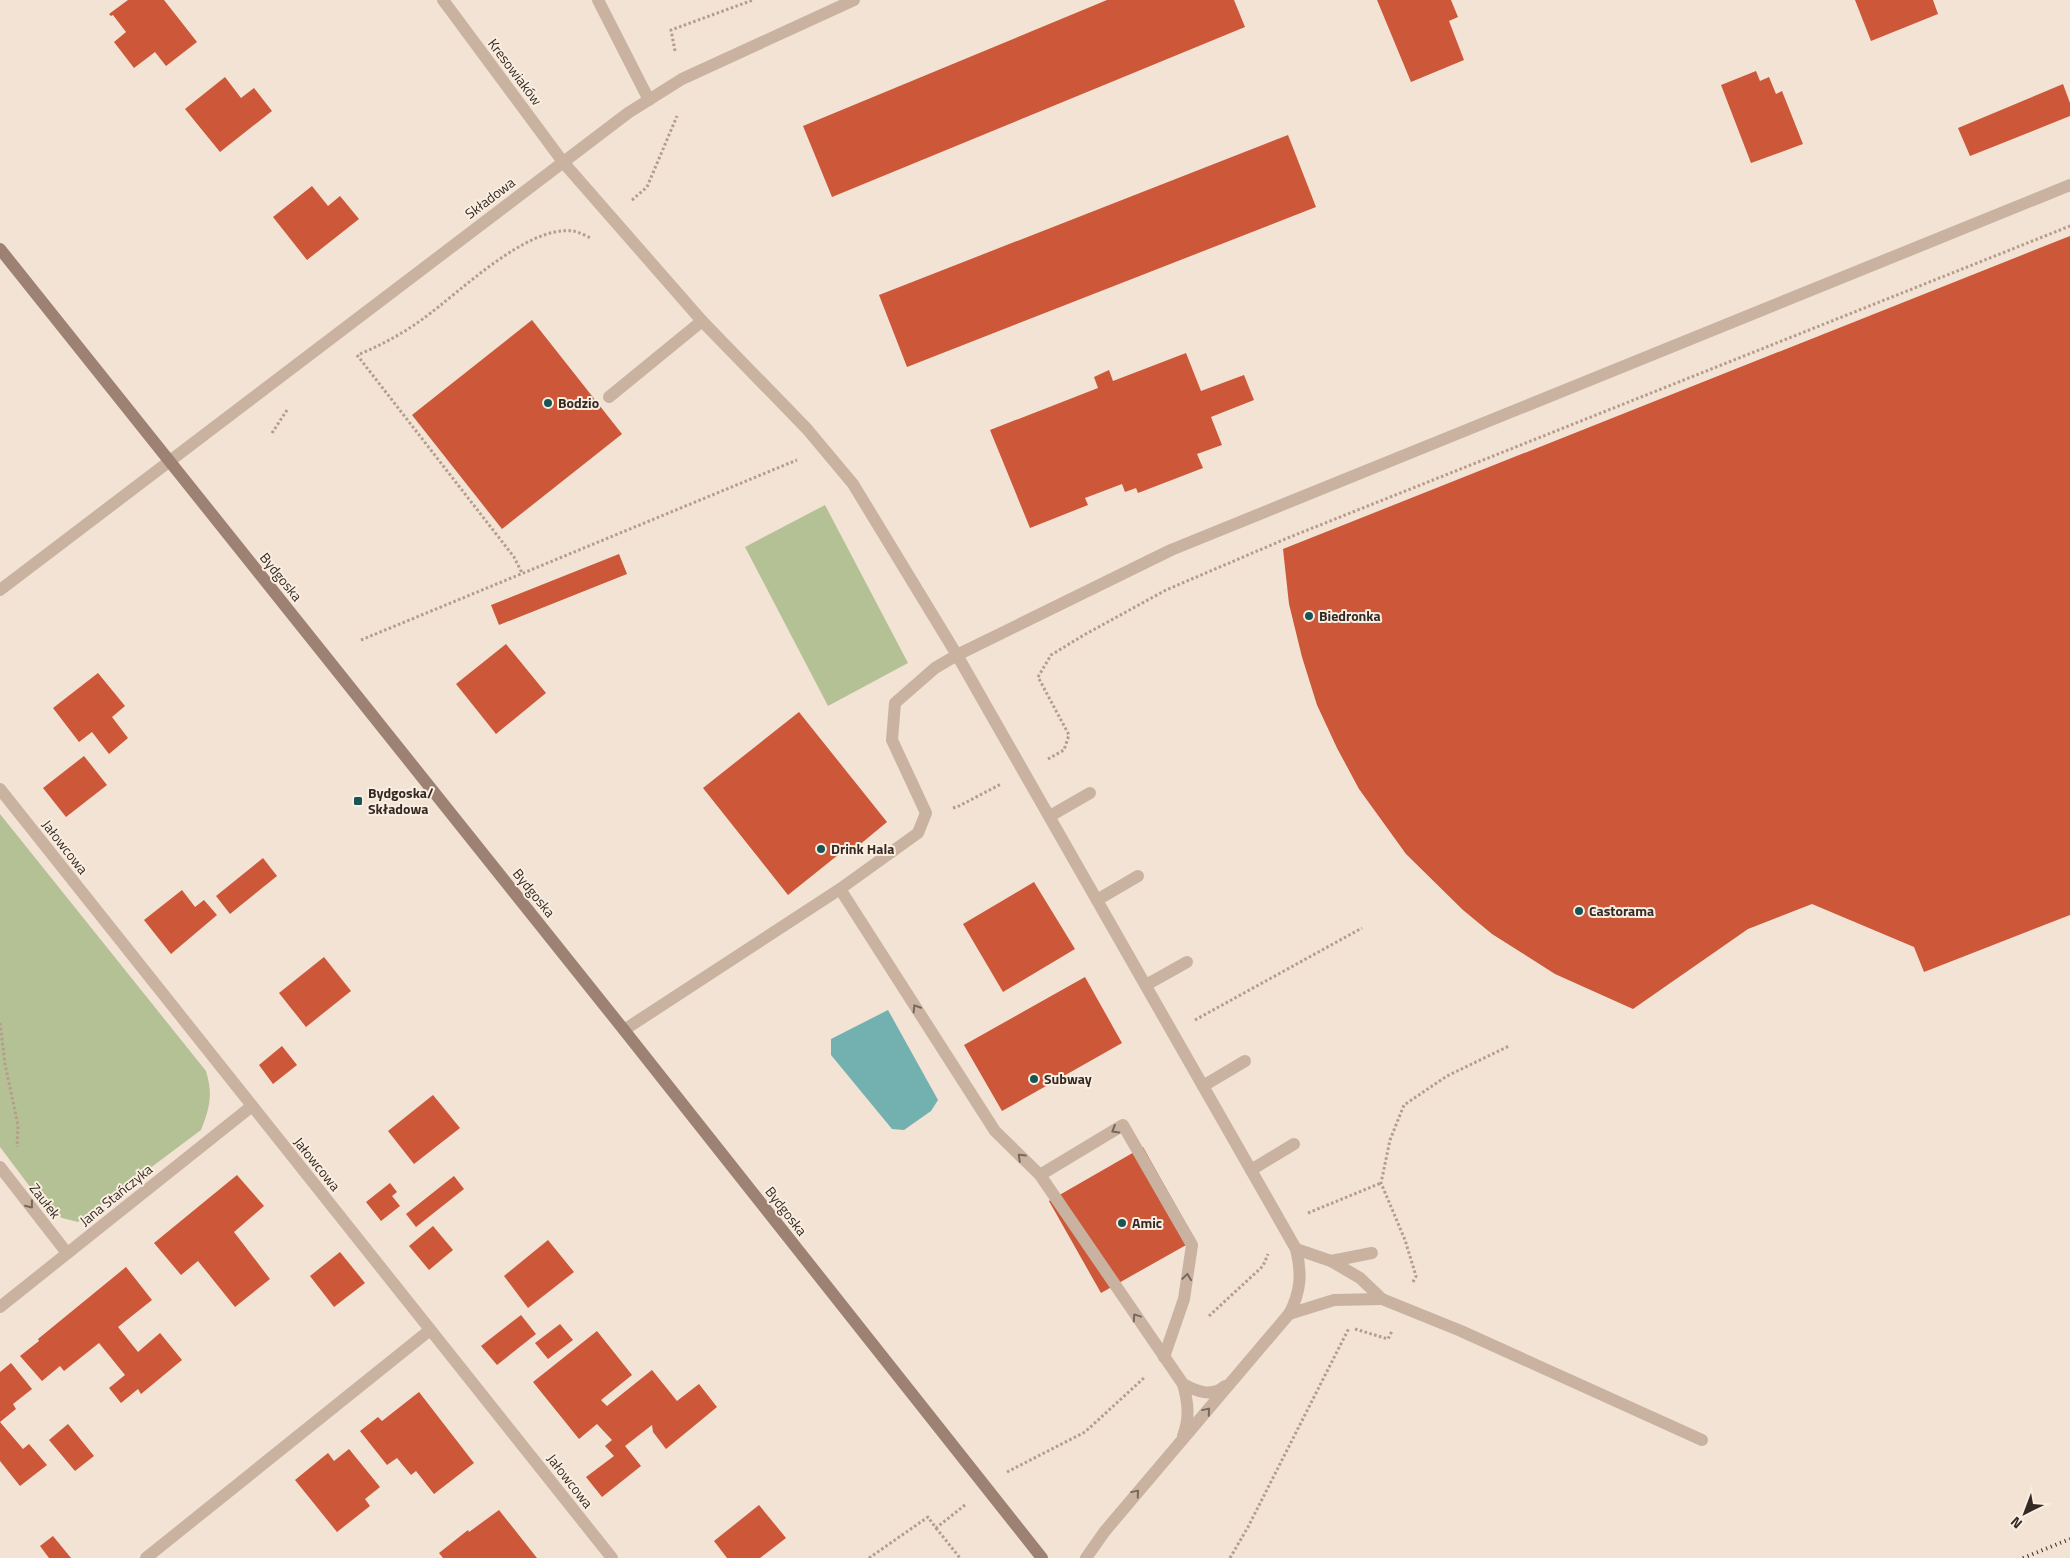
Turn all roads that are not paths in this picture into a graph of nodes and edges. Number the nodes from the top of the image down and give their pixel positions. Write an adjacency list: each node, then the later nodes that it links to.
1 (443, 0): 5 (street, Kresowiaków)
2 (598, 0): 4 (street)
3 (854, 0): 4 (street, Składowa)
4 (649, 100): 5 (street, Składowa)
5 (563, 162): 8 (street, Kresowiaków); 10 (street, Składowa)
6 (2070, 185): 12 (street)
7 (0, 250): 10 (street, Bydgoska)
8 (702, 321): 9 (street); 12 (street, Kresowiaków)
9 (609, 397)
10 (170, 461): 11 (street); 21 (street, Bydgoska)
11 (0, 590)
12 (957, 655): 15 (street, Kresowiaków); 17 (street)
13 (0, 789): 24 (street, Jałowcowa)
14 (1090, 793): 15 (street)
15 (1050, 816): 18 (street, Kresowiaków)
16 (1138, 876): 18 (street)
17 (840, 888): 21 (street); 28 (street, one-way to 17)
18 (1097, 900): 20 (street, Kresowiaków)
19 (1187, 962): 20 (street)
20 (1146, 985): 23 (street, Kresowiaków)
21 (624, 1030): 44 (street, Bydgoska)
22 (1245, 1061): 23 (street)
23 (1203, 1086): 27 (street, Kresowiaków)
24 (252, 1106): 30 (street, Jana Stańczyka); 36 (street, Jałowcowa)
25 (1294, 1144): 27 (street)
26 (2, 1169): 30 (street, Zaułek, one-way to 30)
27 (1251, 1170): 29 (street, Kresowiaków)
28 (1040, 1175): 37 (street, one-way to 28); 37 (street, one-way to 28)
29 (1296, 1249): 32 (street); 35 (street, Kresowiaków)
30 (67, 1253): 34 (street, Jana Stańczyka)
31 (1372, 1253): 32 (street)
32 (1331, 1262): 33 (street)
33 (1382, 1299): 35 (street); 40 (street)
34 (0, 1307)
35 (1289, 1314): 38 (street)
36 (430, 1330): 42 (street); 43 (street, Jałowcowa)
37 (1164, 1357): 39 (street)
38 (1233, 1380): 39 (street); 41 (street, one-way to 38)
39 (1183, 1384): 41 (street)
40 (1702, 1440)
41 (1180, 1442): 45 (street, one-way to 41)
42 (146, 1558)
43 (612, 1558)
44 (1042, 1558)
45 (1086, 1558)

